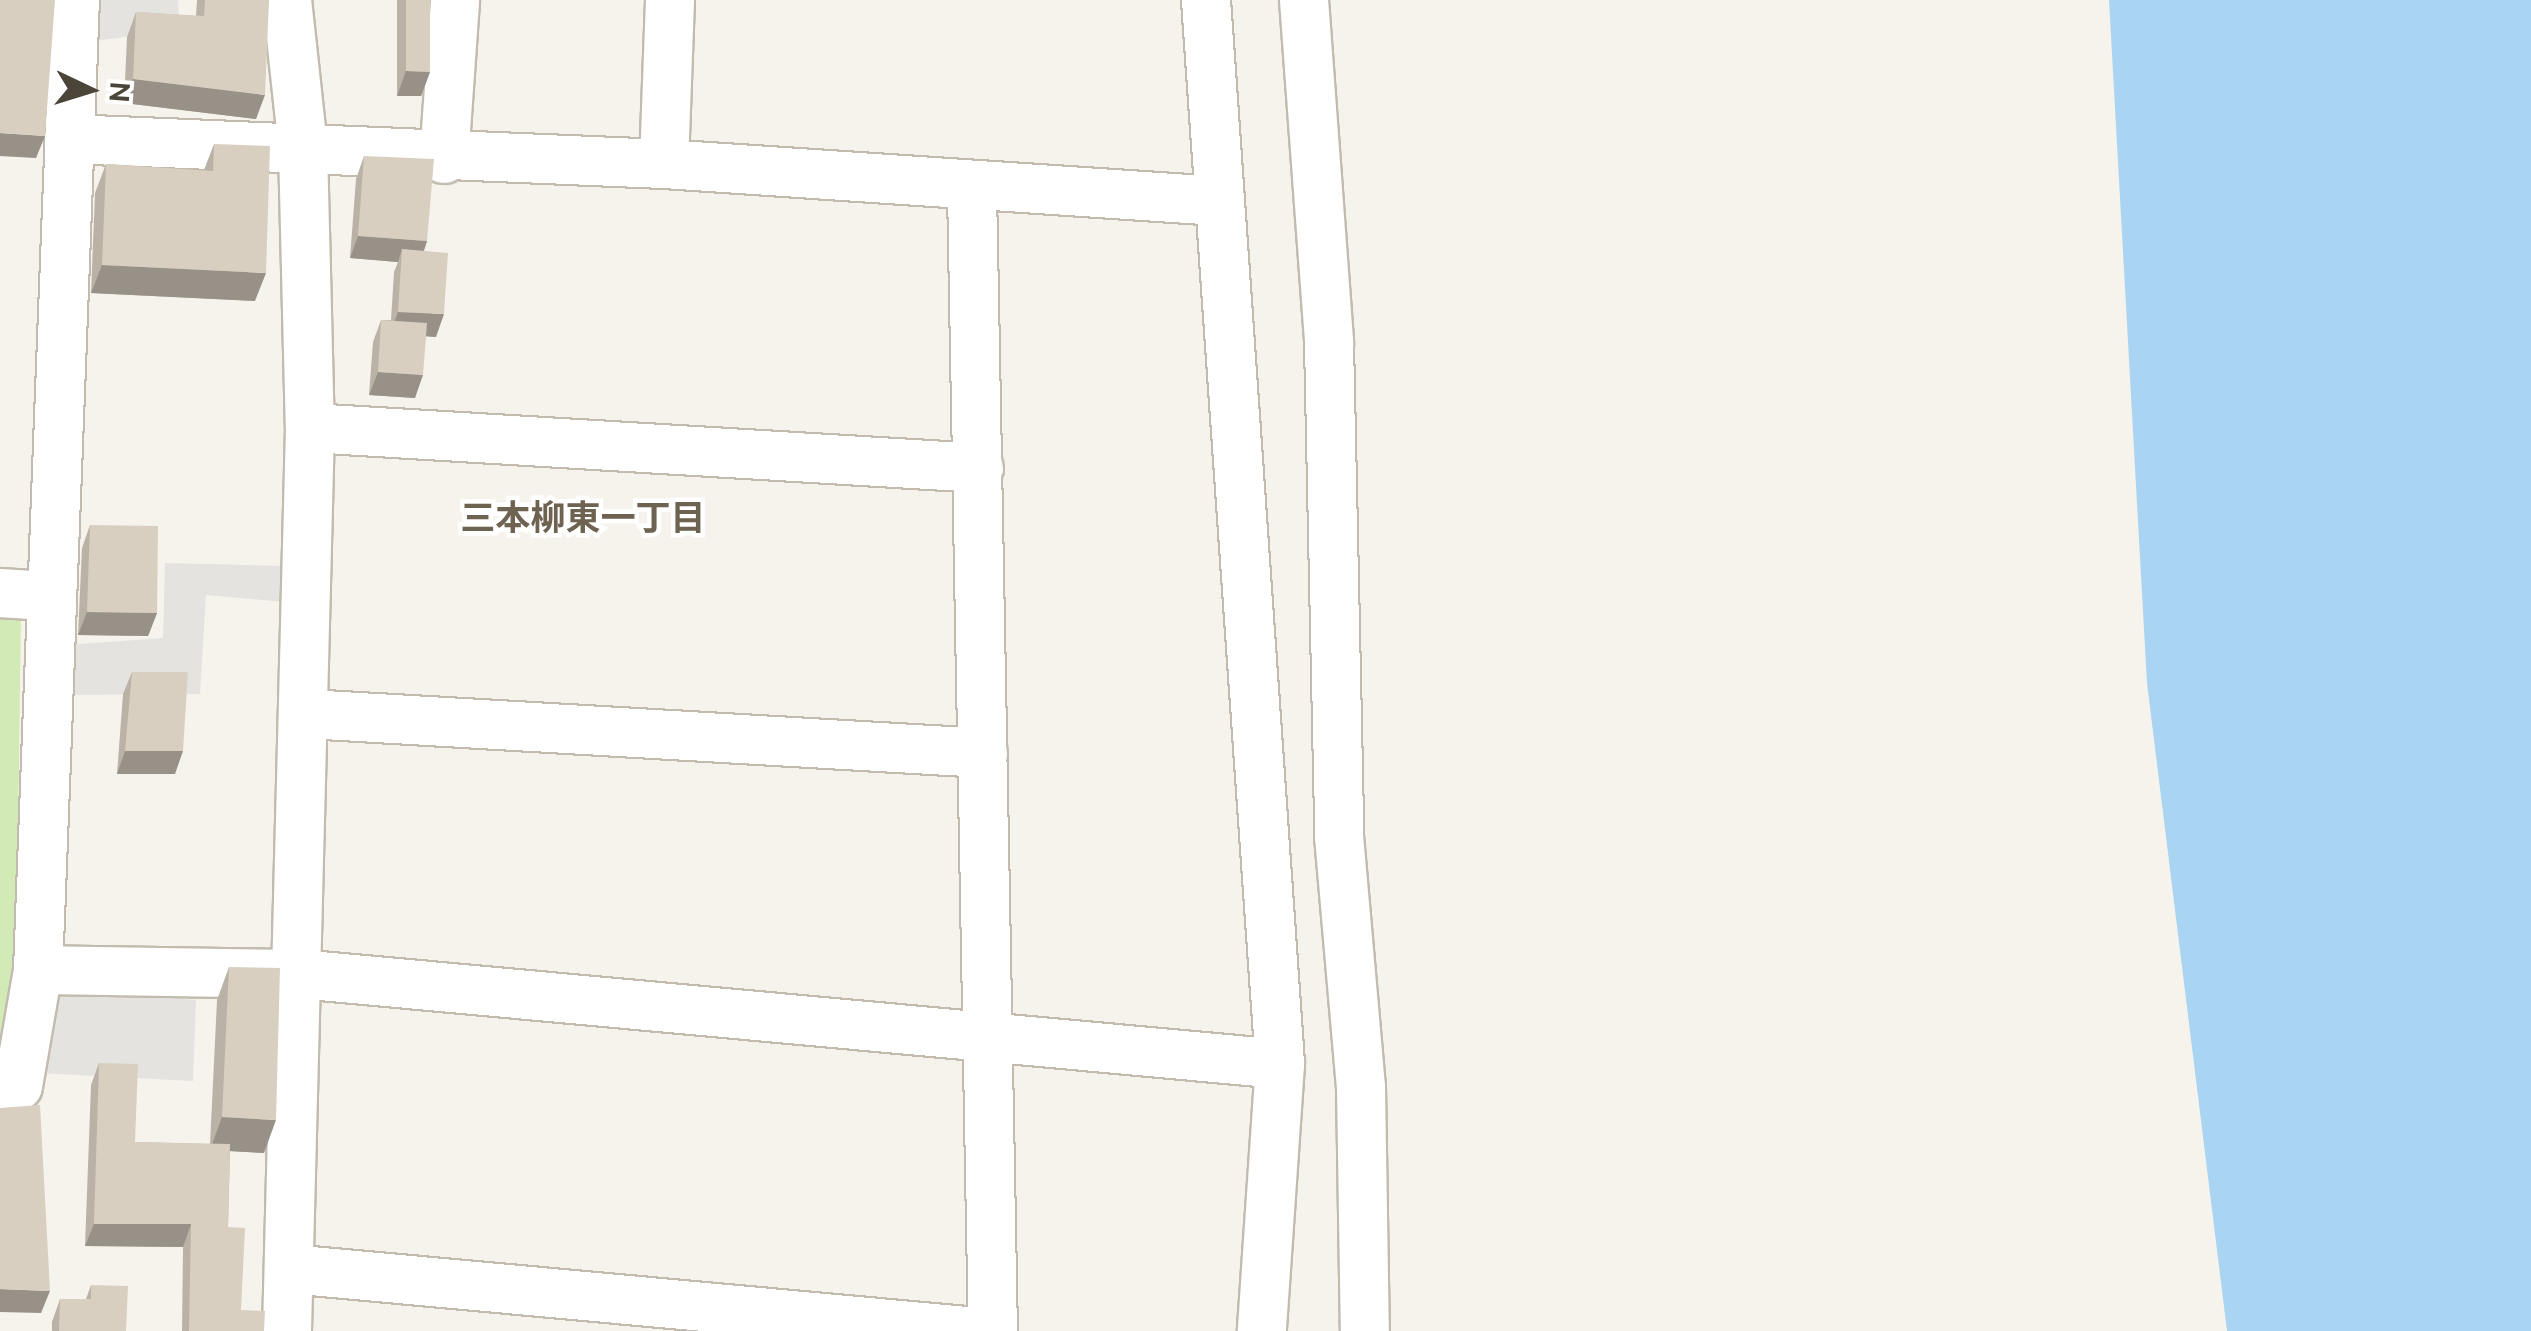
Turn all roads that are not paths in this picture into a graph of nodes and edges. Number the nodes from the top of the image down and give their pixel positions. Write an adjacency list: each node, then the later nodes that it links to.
1 (74, 0): 7 (street)
2 (286, 0): 8 (street)
3 (454, 0): 9 (street)
4 (670, 0): 10 (street)
5 (1206, 0): 12 (street)
6 (1304, 0): 28 (street)
7 (69, 139): 8 (street); 15 (street)
8 (302, 148): 9 (street); 13 (street)
9 (444, 159): 10 (street)
10 (664, 164): 11 (street)
11 (972, 189): 12 (street); 14 (street)
12 (1218, 201): 21 (street)
13 (310, 428): 14 (street); 16 (street)
14 (978, 468): 17 (street)
15 (23, 595): 18 (street)
16 (307, 714): 17 (street); 19 (street)
17 (983, 754): 20 (street)
18 (38, 970): 19 (street); 22 (street)
19 (299, 974): 20 (street); 23 (street)
20 (991, 1037): 21 (street); 26 (street)
21 (1280, 1064): 27 (street)
22 (0, 1088)
23 (290, 1268): 24 (street); 25 (street)
24 (287, 1331)
25 (966, 1331)
26 (993, 1331)
27 (1262, 1331)
28 (1365, 1331)

